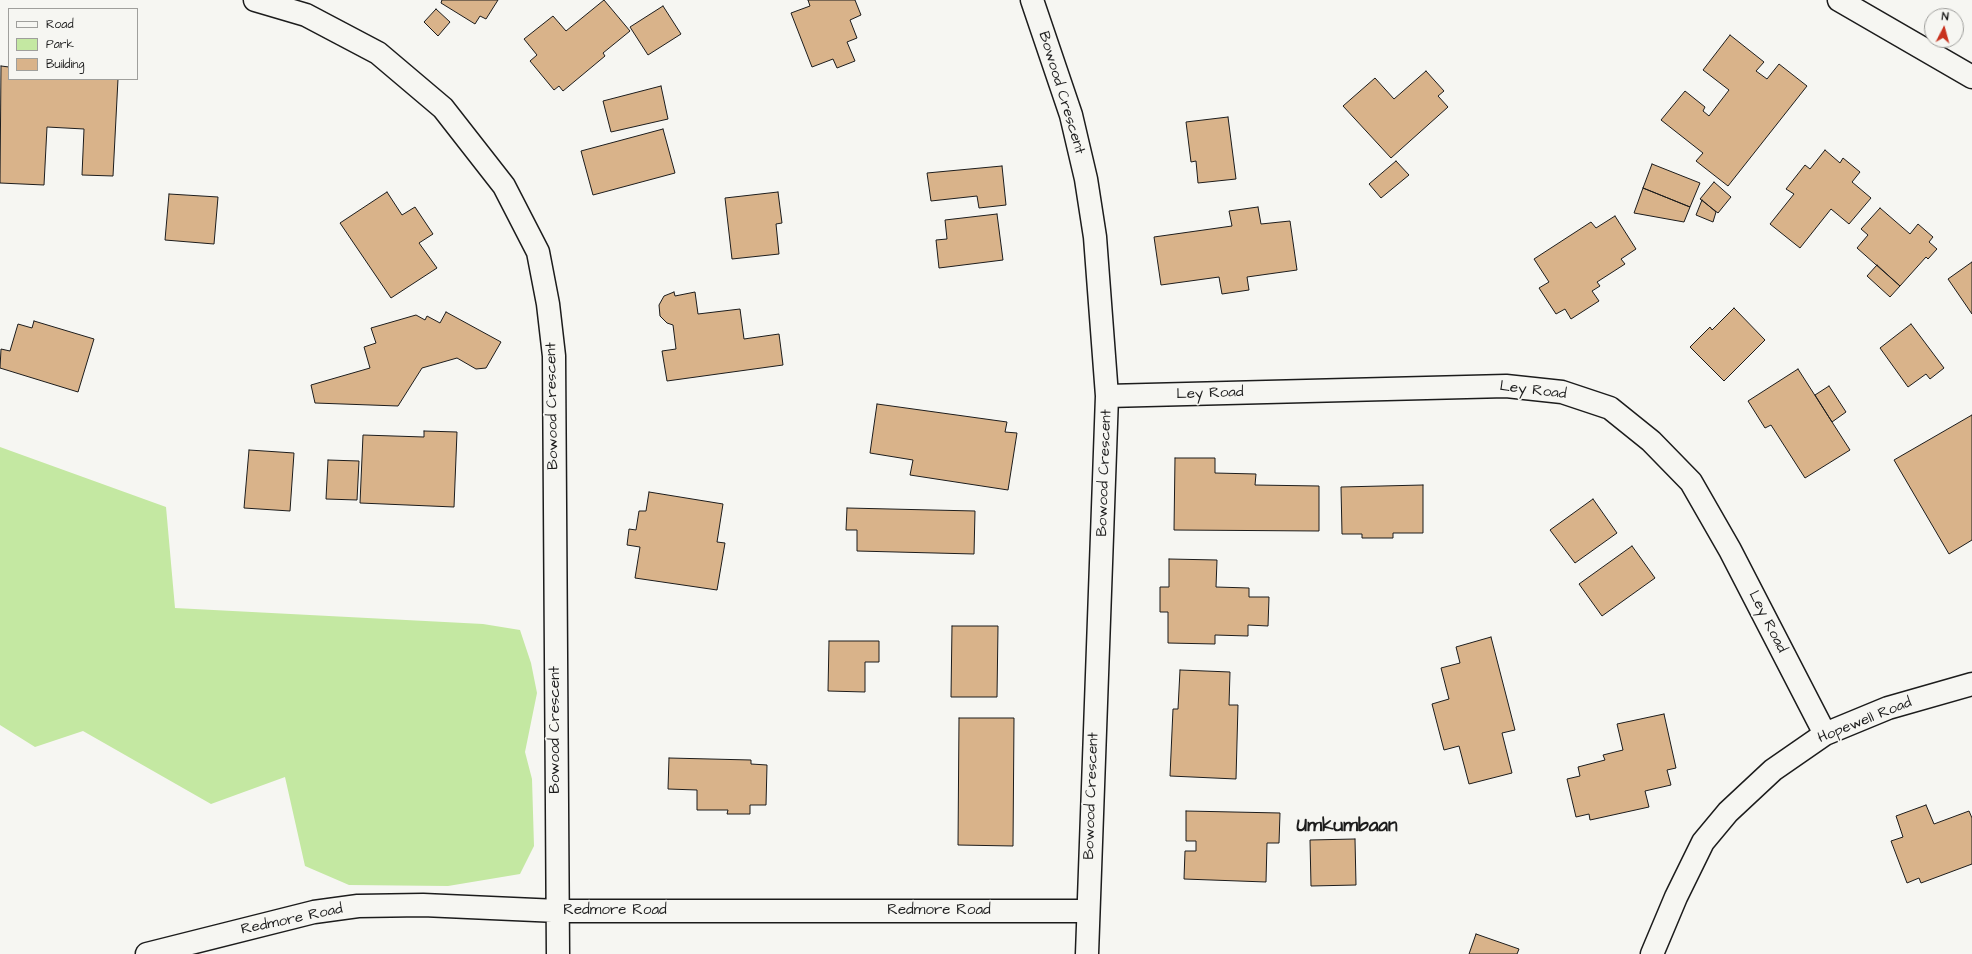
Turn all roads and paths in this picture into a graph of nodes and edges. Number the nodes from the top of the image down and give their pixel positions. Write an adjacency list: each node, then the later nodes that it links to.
1 (255, 0): 8 (street, Bowood Crescent)
2 (1032, 0): 5 (street, Bowood Crescent)
3 (1839, 0): 4 (street)
4 (1972, 77)
5 (1107, 396): 7 (street, Ley Road); 9 (street, Bowood Crescent)
6 (1972, 684): 7 (street, Hopewell Road)
7 (1825, 734): 13 (street, Hopewell Road)
8 (558, 911): 9 (street, Redmore Road); 10 (street, Redmore Road); 11 (street, Bowood Crescent)
9 (1088, 911): 12 (street, Bowood Crescent)
10 (147, 954)
11 (558, 954)
12 (1087, 954)
13 (1652, 954)

